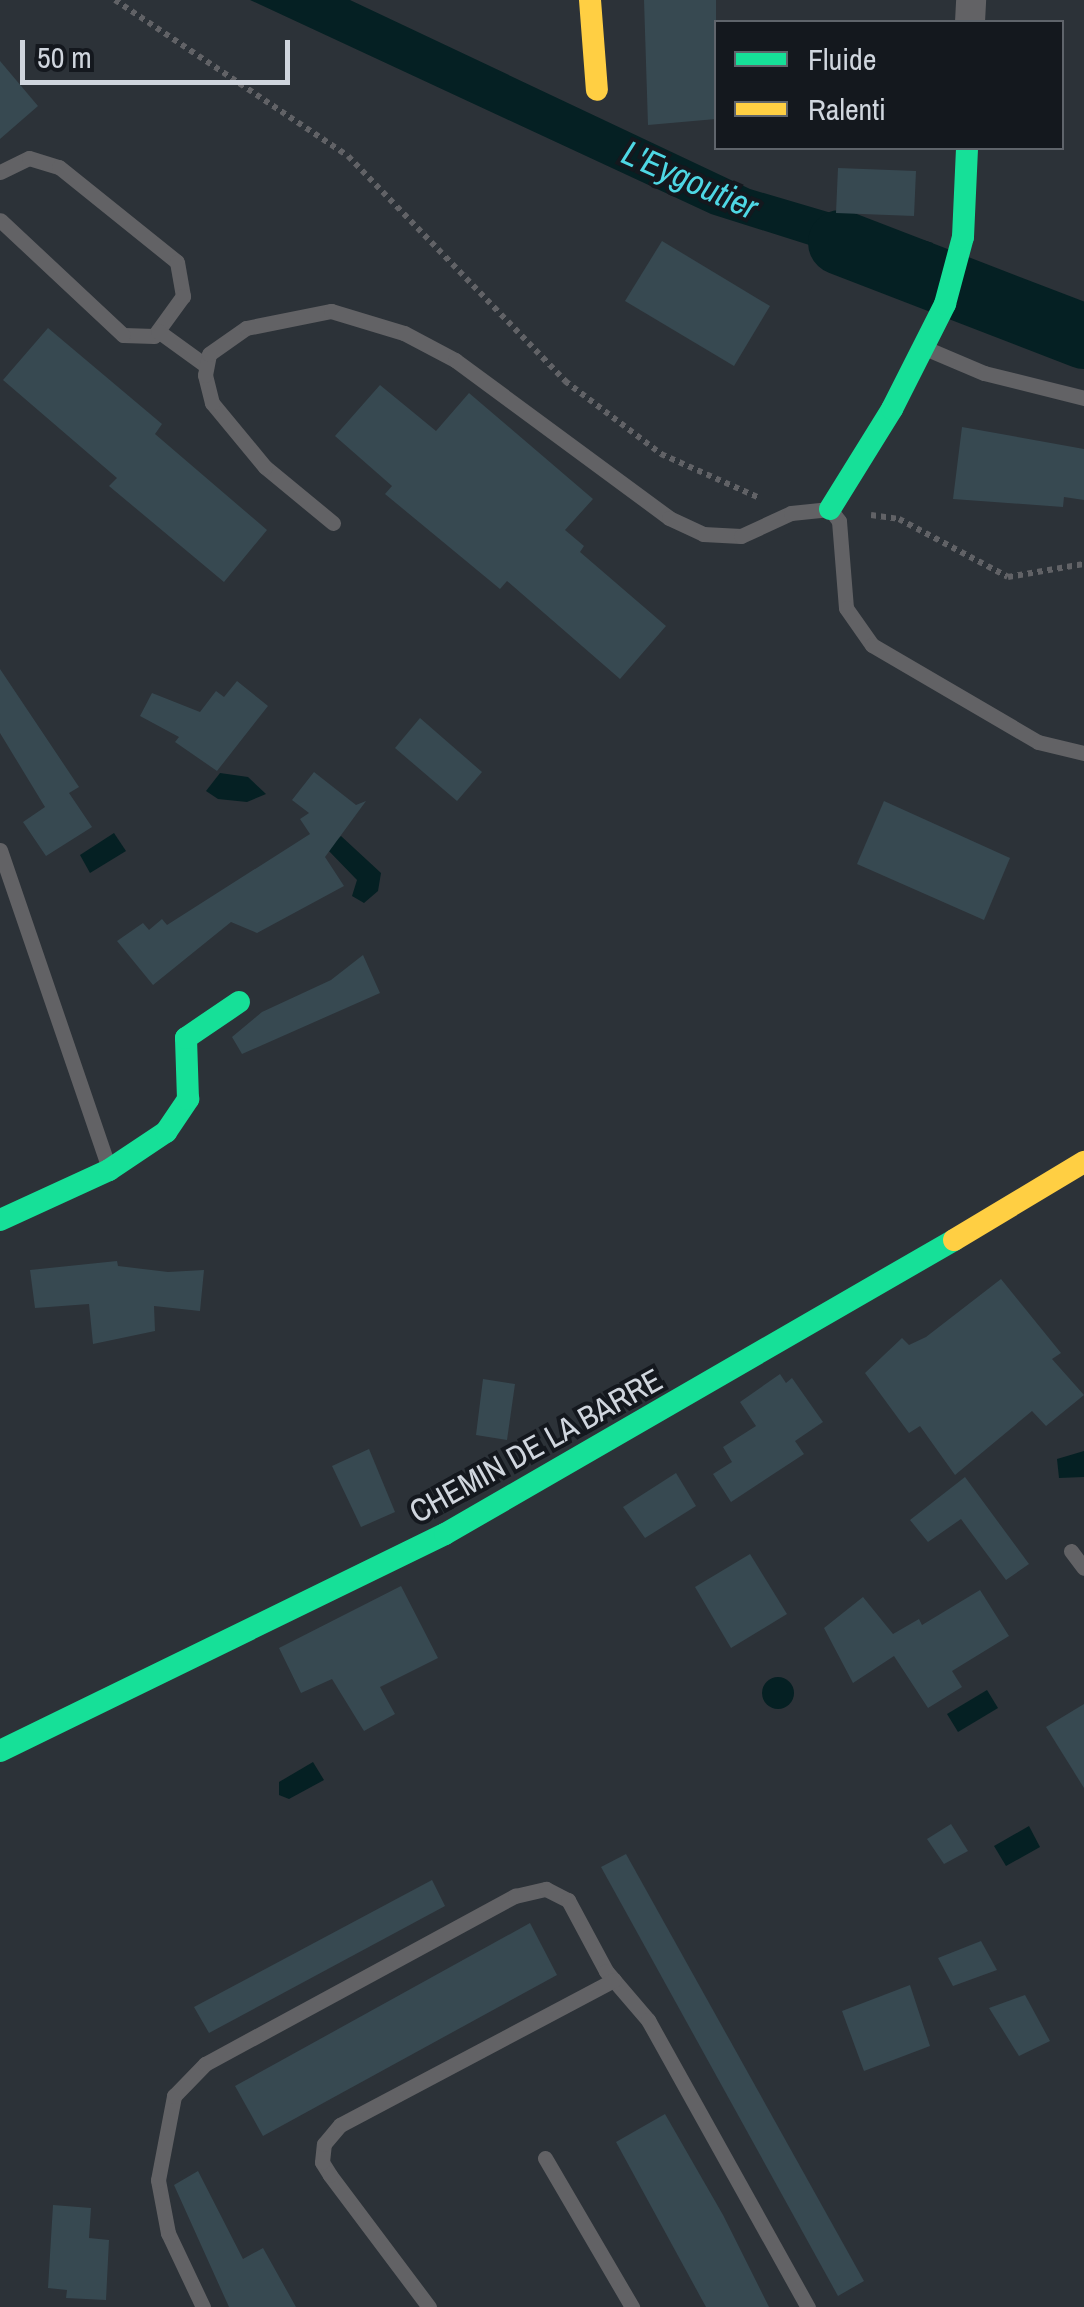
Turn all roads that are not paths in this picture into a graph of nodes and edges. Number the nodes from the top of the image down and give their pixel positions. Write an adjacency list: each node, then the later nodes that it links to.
1 (590, 0): 2 (street)
2 (597, 90)
3 (966, 150): 7 (street)
4 (0, 172): 6 (lane)
5 (0, 220): 6 (lane)
6 (158, 331): 8 (lane)
7 (925, 348): 9 (lane); 10 (street)
8 (205, 365): 10 (lane); 11 (lane)
9 (1084, 398)
10 (830, 508): 12 (lane)
11 (333, 523)
12 (1084, 753)
13 (0, 850): 16 (lane)
14 (238, 1002): 16 (street)
15 (1084, 1162): 20 (street, CHEMIN DE LA BARRE)
16 (109, 1170): 17 (street)
17 (0, 1220)
18 (1072, 1551): 19 (lane)
19 (1084, 1568)
20 (0, 1752)
21 (614, 1980): 23 (lane); 24 (lane); 26 (lane)
22 (545, 2158): 25 (lane)
23 (202, 2307)
24 (429, 2307)
25 (632, 2307)
26 (808, 2307)

